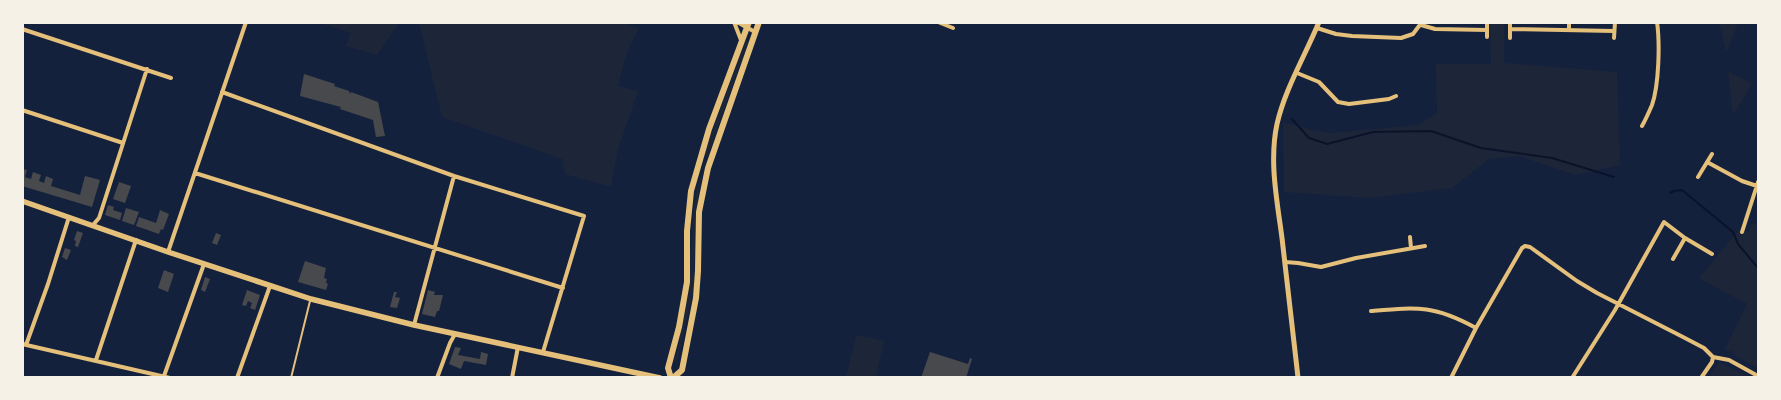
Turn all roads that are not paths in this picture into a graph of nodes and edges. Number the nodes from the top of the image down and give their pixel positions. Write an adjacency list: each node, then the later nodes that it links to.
1 (24, 22): 15 (street)
2 (246, 22): 29 (street)
3 (735, 22): 13 (street); 25 (street)
4 (759, 22): 21 (main road)
5 (938, 22): 11 (street)
6 (1487, 22): 18 (street)
7 (1510, 22): 17 (street)
8 (1569, 22): 19 (street)
9 (1615, 22): 20 (street)
10 (1657, 22): 32 (street)
11 (945, 24): 16 (street)
12 (1421, 24): 14 (street); 18 (street)
13 (748, 25): 21 (street); 25 (main road)
14 (1318, 25): 27 (street)
15 (22, 28): 26 (street)
16 (953, 28)
17 (1510, 29): 19 (street); 23 (street)
18 (1487, 30): 22 (street)
19 (1569, 30): 20 (street)
20 (1614, 31): 24 (street)
21 (755, 32): 76 (main road)
22 (1487, 37)
23 (1510, 38)
24 (1614, 38)
25 (741, 42): 76 (main road)
26 (147, 69): 28 (street); 33 (street)
27 (1297, 73): 30 (street); 53 (street)
28 (171, 78)
29 (222, 92): 36 (street); 37 (street)
30 (1396, 96)
31 (22, 110): 33 (street)
32 (1642, 126)
33 (123, 143): 42 (street)
34 (1712, 154): 35 (street)
35 (1707, 162): 38 (street); 39 (street)
36 (194, 173): 48 (street); 50 (street)
37 (454, 176): 48 (street); 56 (street)
38 (1698, 177)
39 (1758, 184): 43 (street)
40 (22, 201): 41 (main road)
41 (70, 217): 42 (main road); 63 (street)
42 (93, 225): 46 (main road)
43 (1742, 232)
44 (1410, 237): 49 (street)
45 (1685, 238): 51 (street); 52 (street); 58 (street)
46 (136, 240): 50 (main road); 67 (street)
47 (1426, 246): 49 (street)
48 (434, 248): 56 (street); 60 (street)
49 (1411, 248): 53 (street)
50 (168, 252): 54 (main road)
51 (1712, 254)
52 (1673, 259)
53 (1284, 262): 77 (street)
54 (204, 264): 55 (main road); 68 (street)
55 (270, 286): 57 (main road); 71 (street)
56 (563, 288): 65 (street)
57 (311, 299): 60 (main road); 72 (lane)
58 (1618, 305): 61 (street); 66 (street); 79 (street)
59 (1371, 311): 61 (street)
60 (414, 325): 62 (main road)
61 (1476, 328): 78 (street)
62 (454, 334): 64 (main road); 73 (street)
63 (24, 344): 67 (street)
64 (518, 347): 65 (main road); 74 (street)
65 (543, 352): 75 (main road)
66 (1713, 357): 69 (street); 80 (street)
67 (96, 360): 68 (street)
68 (164, 376): 70 (street)
69 (1758, 376)
70 (170, 378)
71 (237, 378)
72 (291, 378)
73 (437, 378)
74 (512, 378)
75 (660, 378)
76 (672, 378)
77 (1298, 378)
78 (1451, 378)
79 (1572, 378)
80 (1701, 378)

